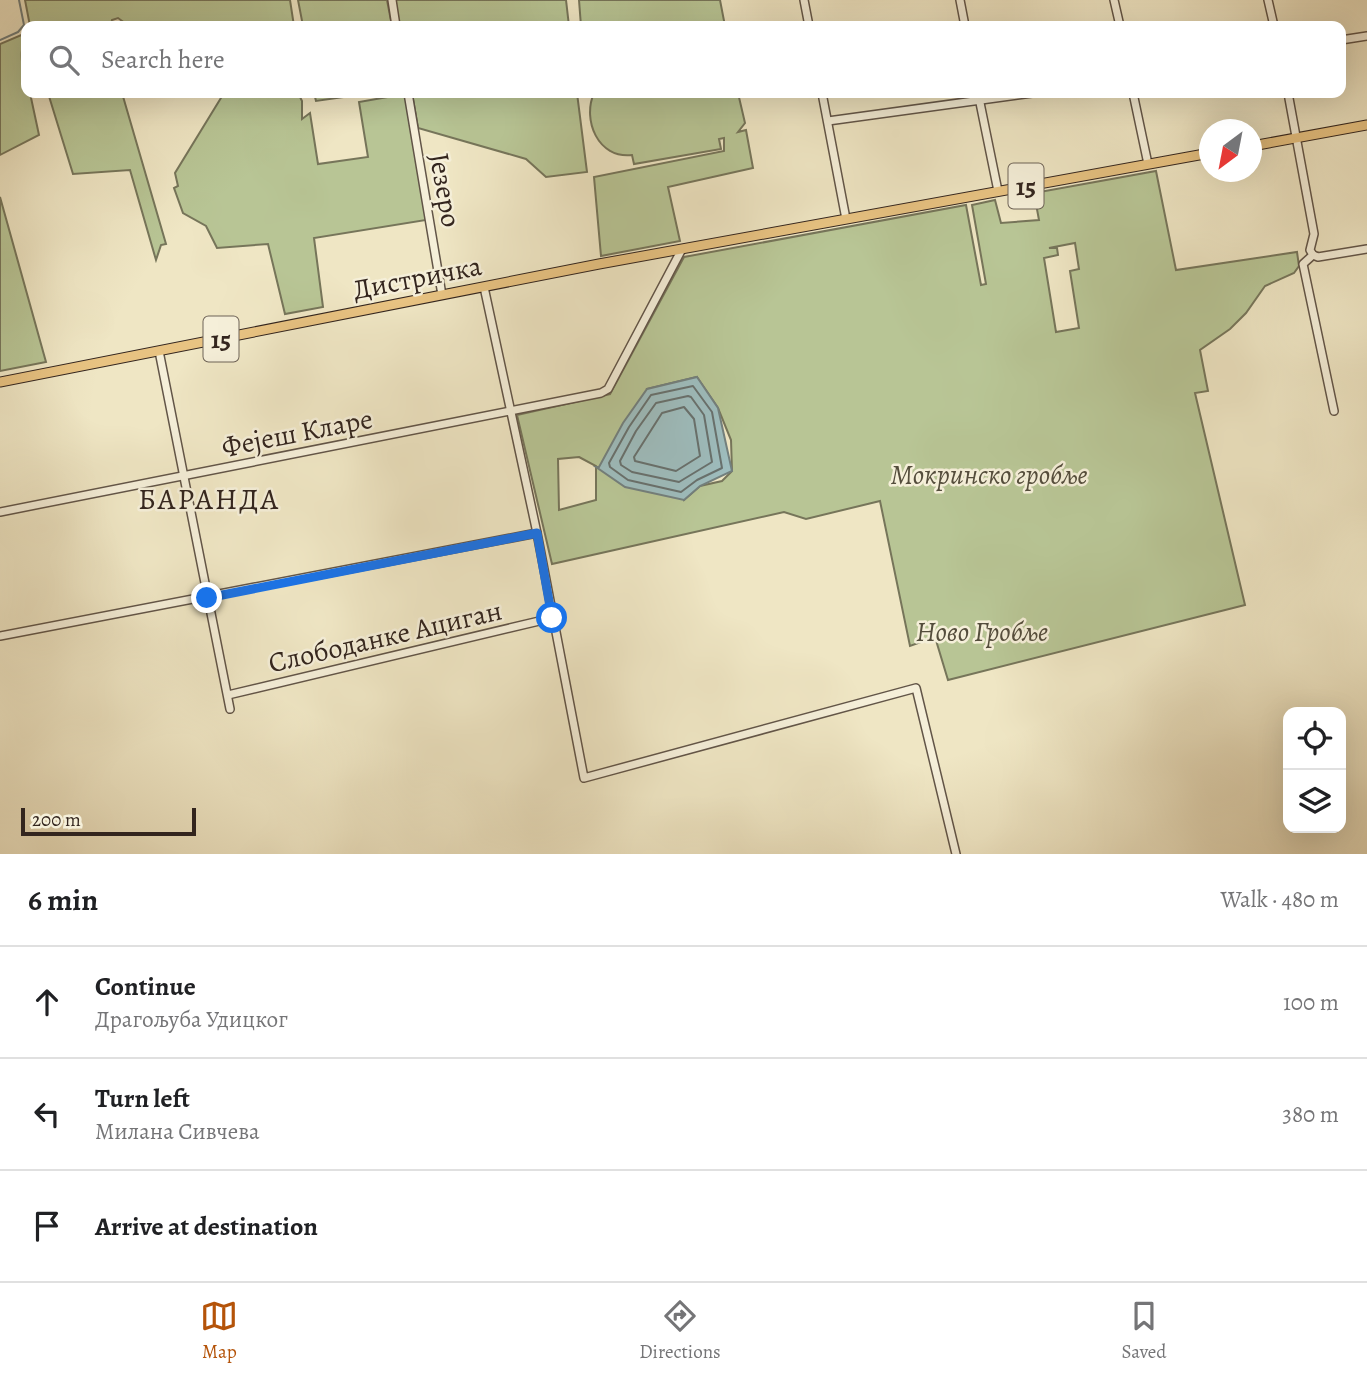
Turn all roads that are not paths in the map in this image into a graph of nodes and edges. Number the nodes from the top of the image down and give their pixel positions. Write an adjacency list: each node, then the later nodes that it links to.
1 (392, 0): 6 (street)
2 (804, 0): 7 (street)
3 (960, 0): 8 (street)
4 (1114, 0): 9 (street)
5 (1268, 0): 10 (street)
6 (395, 21)
7 (808, 21)
8 (964, 21)
9 (1118, 21)
10 (1273, 21)
11 (1367, 36): 12 (street)
12 (1346, 39)
13 (409, 98): 32 (street, Језеро)
14 (823, 98): 20 (street)
15 (979, 98): 19 (street)
16 (1003, 98): 19 (street)
17 (1134, 98): 25 (street)
18 (1288, 98): 22 (street)
19 (980, 102): 20 (street); 26 (street)
20 (828, 121): 27 (street)
21 (1367, 125): 22 (main road)
22 (1297, 138): 23 (main road); 30 (street)
23 (1262, 144)
24 (1199, 155): 25 (main road, 15)
25 (1148, 164): 26 (main road, 15)
26 (998, 191): 27 (main road, 15)
27 (844, 219): 28 (main road, Дистричка / 15)
28 (682, 249): 31 (main road, Дистричка / 15); 36 (street, Фејеш Кларе)
29 (1367, 249): 30 (street)
30 (1313, 255): 35 (street)
31 (484, 287): 32 (main road, Дистричка / 15); 36 (street)
32 (442, 295): 33 (main road, Дистричка / 15)
33 (159, 351): 34 (main road, Дистричка / 15); 37 (street)
34 (0, 382)
35 (1334, 411)
36 (510, 412): 37 (street, Фејеш Кларе); 39 (street)
37 (183, 476): 38 (street, Фејеш Кларе); 40 (street)
38 (0, 512)
39 (537, 533): 40 (street); 41 (street)
40 (207, 598): 42 (street); 43 (street)
41 (552, 618): 43 (street, Слободанке Ациган); 45 (street)
42 (0, 636)
43 (229, 695): 44 (street)
44 (230, 709)
45 (956, 854)

